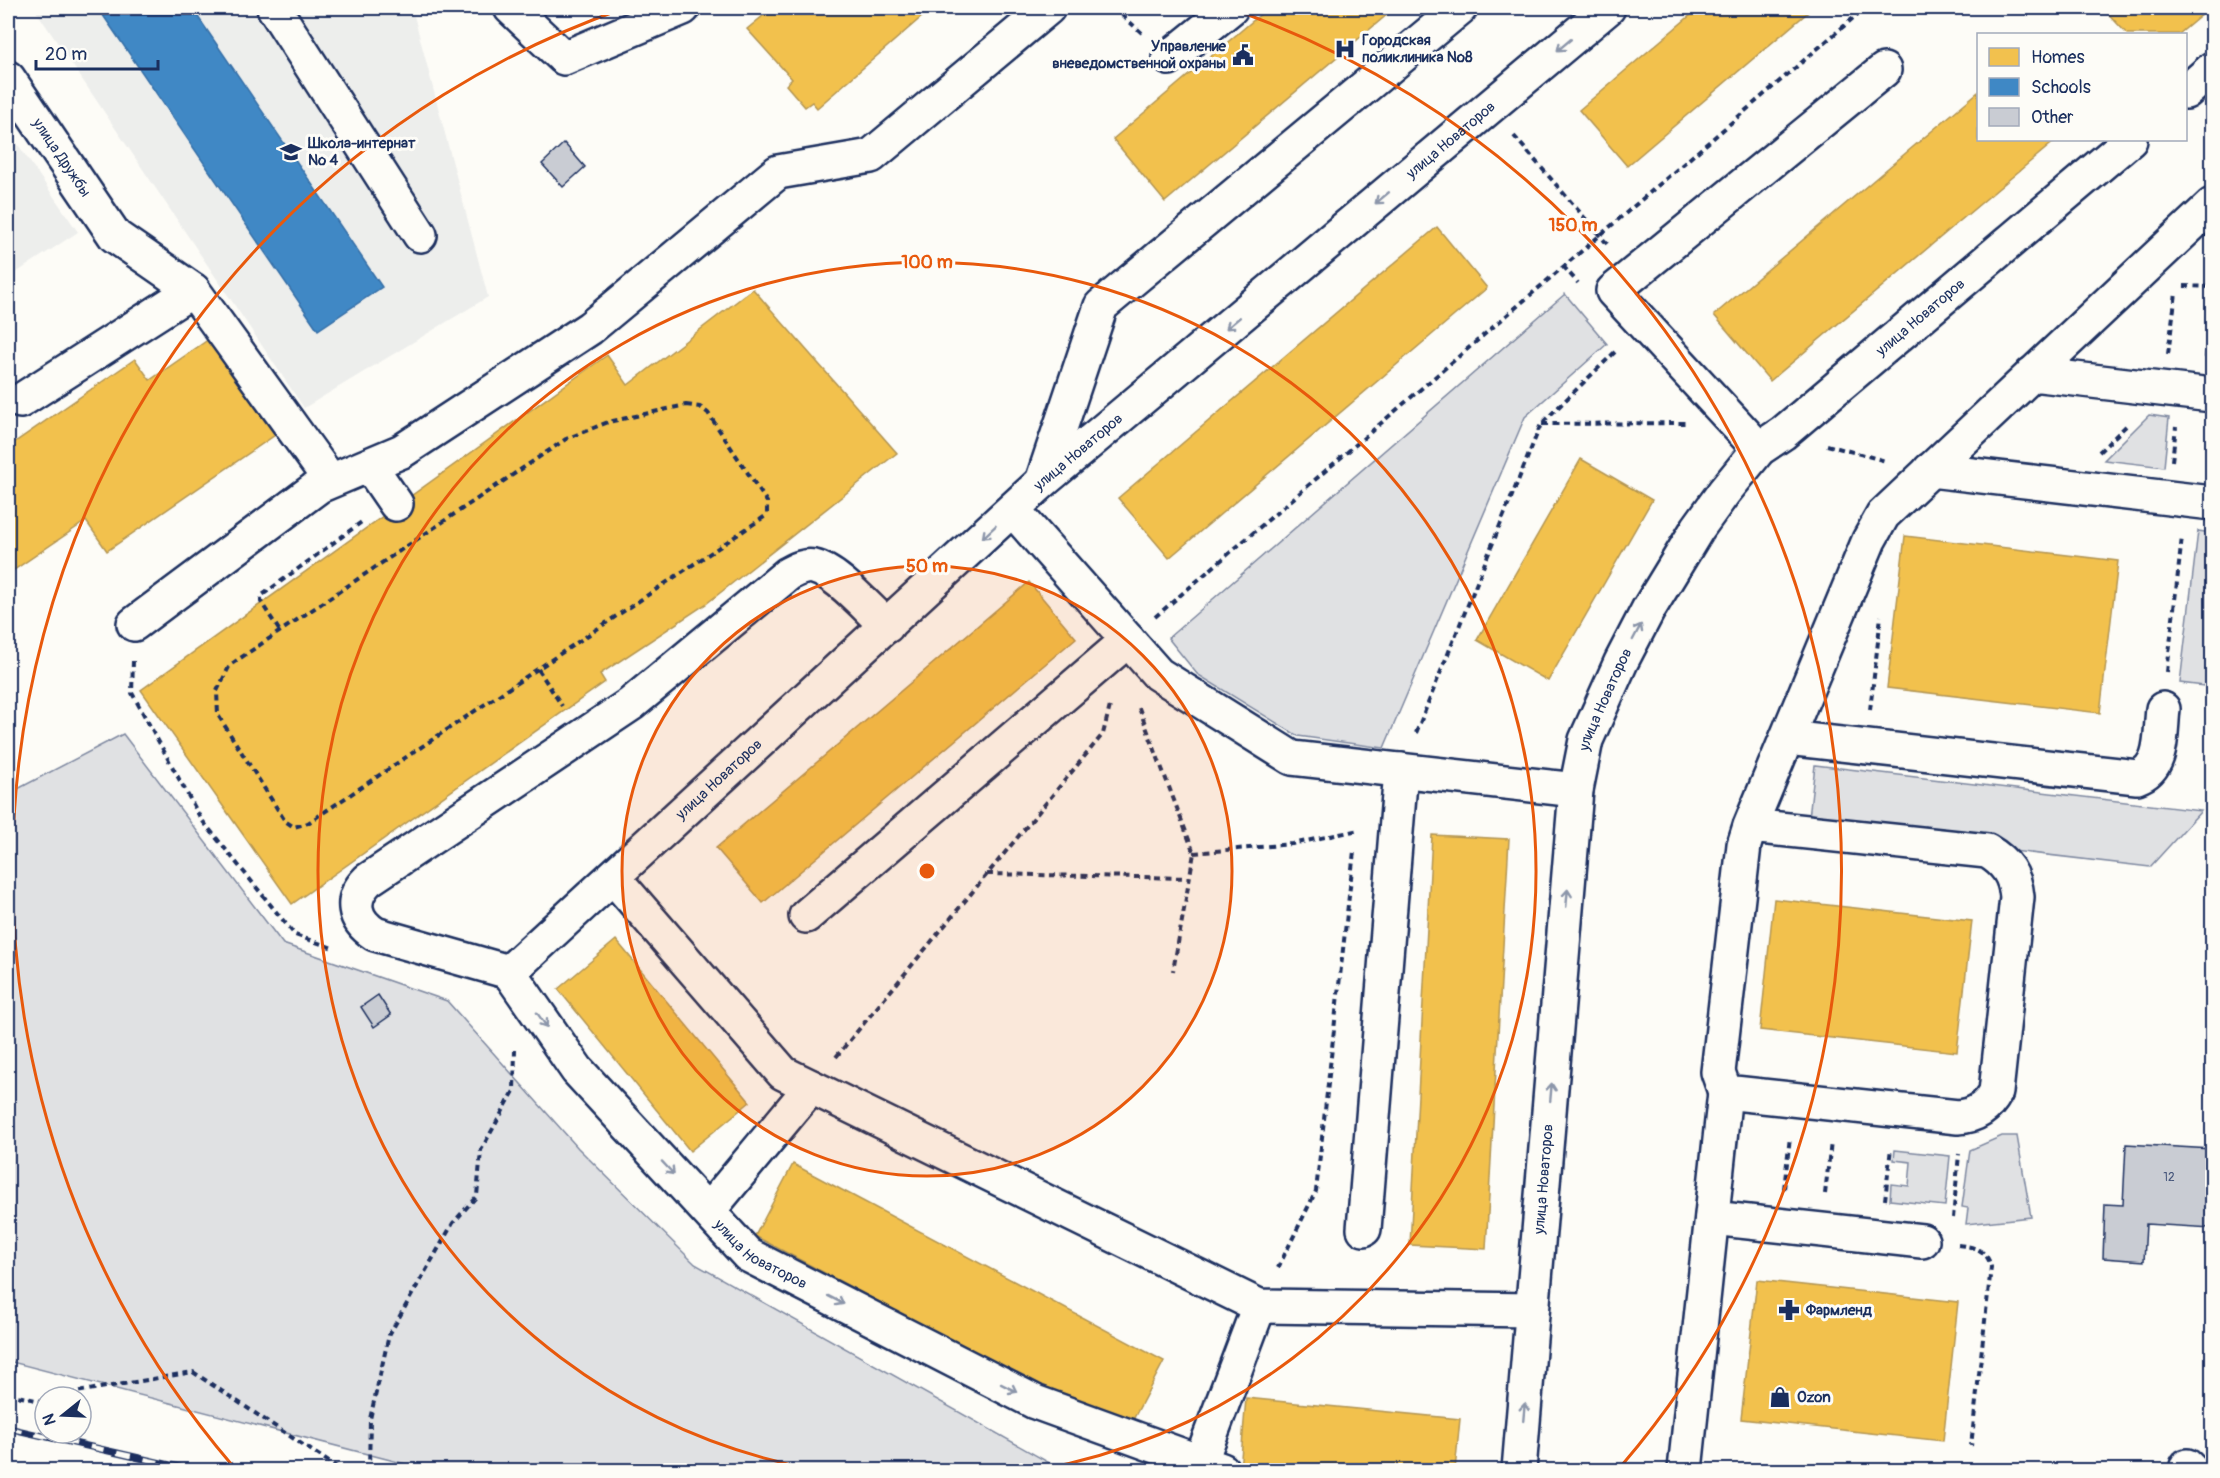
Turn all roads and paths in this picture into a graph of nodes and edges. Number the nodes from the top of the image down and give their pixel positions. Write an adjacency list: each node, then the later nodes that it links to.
1 (274, 8): 17 (street)
2 (511, 8): 3 (street)
3 (682, 8)
4 (1048, 8): 30 (street)
5 (1231, 8): 9 (street)
6 (1460, 8): 33 (street)
7 (1608, 8): 14 (street, улица Новаторов, one-way to 14)
8 (1864, 8): 18 (path)
9 (1169, 58)
10 (2212, 69): 13 (street)
11 (1884, 70): 19 (street)
12 (8, 78): 21 (street, улица Дружбы)
13 (2187, 91)
14 (1490, 108): 18 (path); 33 (street, улица Новаторов, one-way to 33)
15 (2129, 141): 29 (street, улица Новаторов)
16 (2212, 205): 24 (street)
17 (420, 235)
18 (1601, 235): 19 (path); 43 (path)
19 (1631, 276): 23 (street)
20 (2212, 287): 25 (path)
21 (193, 290): 26 (street); 32 (street)
22 (2212, 303): 25 (path)
23 (1644, 324): 27 (street); 28 (path)
24 (2032, 374): 25 (street); 31 (street)
25 (2190, 393): 34 (path); 35 (path)
26 (20, 402)
27 (1735, 423): 28 (path); 29 (street)
28 (1541, 424): 51 (path)
29 (1771, 441): 31 (path); 52 (street, улица Новаторов, one-way to 29)
30 (370, 466): 32 (street); 36 (street)
31 (1929, 471): 34 (street); 49 (street)
32 (330, 480): 40 (street)
33 (1042, 482): 37 (street, улица Новаторов)
34 (2063, 485): 35 (street)
35 (2189, 500): 47 (path)
36 (396, 504)
37 (1013, 510): 41 (street, улица Новаторов, one-way to 41); 43 (street)
38 (327, 547): 42 (path)
39 (1881, 608): 50 (path)
40 (134, 624): 61 (path)
41 (886, 626): 58 (street, улица Новаторов); 63 (street)
42 (279, 630): 44 (path); 44 (path)
43 (1128, 640): 51 (street); 60 (street)
44 (538, 669): 48 (path)
45 (1112, 701): 57 (path)
46 (1136, 701): 56 (path)
47 (2163, 709): 50 (street)
48 (565, 710)
49 (1787, 738): 50 (street); 54 (street)
50 (1866, 747)
51 (1401, 771): 52 (street); 53 (street)
52 (1576, 790): 80 (street, улица Новаторов, one-way to 52)
53 (1397, 822): 55 (path); 75 (street)
54 (1750, 826): 66 (street); 70 (street)
55 (1356, 830): 56 (path); 79 (path)
56 (1194, 853): 59 (path)
57 (987, 874): 59 (path); 65 (path)
58 (613, 877): 63 (street, улица Новаторов); 65 (street)
59 (1189, 878): 62 (path)
60 (806, 916)
61 (337, 950)
62 (1173, 971)
63 (509, 972): 71 (street, улица Новаторов, one-way to 71)
64 (515, 1044): 87 (path)
65 (811, 1087): 71 (street); 79 (street)
66 (1725, 1092): 67 (street); 72 (street)
67 (1794, 1099): 68 (street); 74 (path)
68 (1835, 1103): 69 (street); 76 (path)
69 (1895, 1110): 70 (street); 77 (path)
70 (1963, 1117): 73 (path)
71 (708, 1211): 85 (street, улица Новаторов, one-way to 85)
72 (1712, 1218): 74 (street); 89 (street)
73 (1952, 1221)
74 (1780, 1226): 76 (street)
75 (1364, 1230)
76 (1821, 1230): 77 (street)
77 (1882, 1237): 78 (street)
78 (1936, 1243): 84 (path)
79 (1259, 1306): 80 (street); 85 (street)
80 (1532, 1310): 88 (street, улица Новаторов, one-way to 80)
81 (93, 1389): 86 (path)
82 (8, 1394): 83 (path)
83 (33, 1398)
84 (1971, 1446)
85 (1211, 1466)
86 (341, 1470)
87 (369, 1470)
88 (1519, 1470)
89 (1685, 1470)

